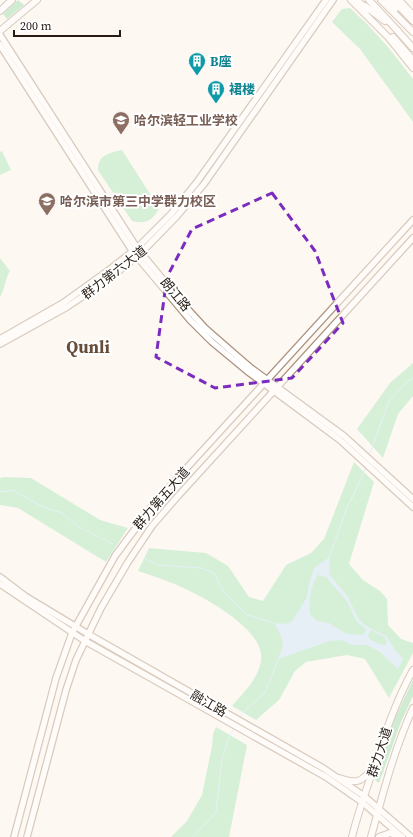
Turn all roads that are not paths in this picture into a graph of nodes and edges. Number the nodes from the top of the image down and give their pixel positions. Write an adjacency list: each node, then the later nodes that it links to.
1 (12, 0): 12 (main road)
2 (37, 0): 16 (main road)
3 (326, 0): 26 (main road, 群力第六大道)
4 (333, 0): 26 (main road, 群力第六大道)
5 (351, 0): 23 (main road)
6 (368, 0): 17 (main road)
7 (381, 0): 15 (main road)
8 (388, 0): 15 (main road)
9 (393, 0): 14 (main road)
10 (399, 0): 13 (main road)
11 (359, 2): 17 (main road); 22 (main road)
12 (0, 11)
13 (413, 15)
14 (413, 21)
15 (406, 24): 18 (main road)
16 (0, 30)
17 (397, 30): 21 (main road)
18 (413, 32)
19 (0, 35): 26 (main road, 朗江路)
20 (0, 45): 26 (main road, 朗江路)
21 (413, 48)
22 (413, 60)
23 (413, 68)
24 (413, 220): 29 (main road, 群力第五大道)
25 (413, 238): 30 (main road, 群力第五大道)
26 (137, 252): 27 (main road, 群力第六大道); 28 (main road, 群力第六大道); 29 (main road, 朗江路)
27 (0, 338)
28 (0, 344)
29 (266, 382): 30 (main road, 朗江路); 36 (main road, 群力第五大道)
30 (276, 389): 31 (main road, 朗江路); 38 (main road, 群力第五大道)
31 (372, 465): 32 (main road, 朗江路); 33 (main road, 朗江路)
32 (413, 499)
33 (413, 507)
34 (0, 577): 36 (main road, 融江路)
35 (0, 584): 37 (main road, 融江路)
36 (76, 627): 37 (main road, 群力第五大道); 38 (main road, 融江路)
37 (72, 633): 39 (main road, 融江路); 49 (main road, 群力第五大道)
38 (88, 634): 39 (main road, 群力第五大道); 42 (main road, 融江路)
39 (85, 641): 42 (main road, 融江路); 50 (main road, 群力第五大道)
40 (413, 670): 44 (main road, 群力大道)
41 (413, 708): 47 (main road, 群力大道)
42 (228, 717): 43 (main road, 融江路)
43 (244, 727): 45 (main road, 融江路); 46 (main road, 融江路)
44 (376, 762): 45 (main road); 46 (main road, 群力大道)
45 (338, 778): 46 (main road, 融江路)
46 (363, 799): 47 (main road, 融江路); 48 (main road, 融江路); 51 (main road, 群力大道)
47 (379, 808): 48 (main road, 群力大道); 55 (main road, 融江路)
48 (377, 815): 52 (main road, 群力大道); 54 (main road, 融江路)
49 (14, 836)
50 (27, 837)
51 (352, 837)
52 (371, 837)
53 (379, 837): 54 (main road)
54 (402, 837)
55 (411, 837)

